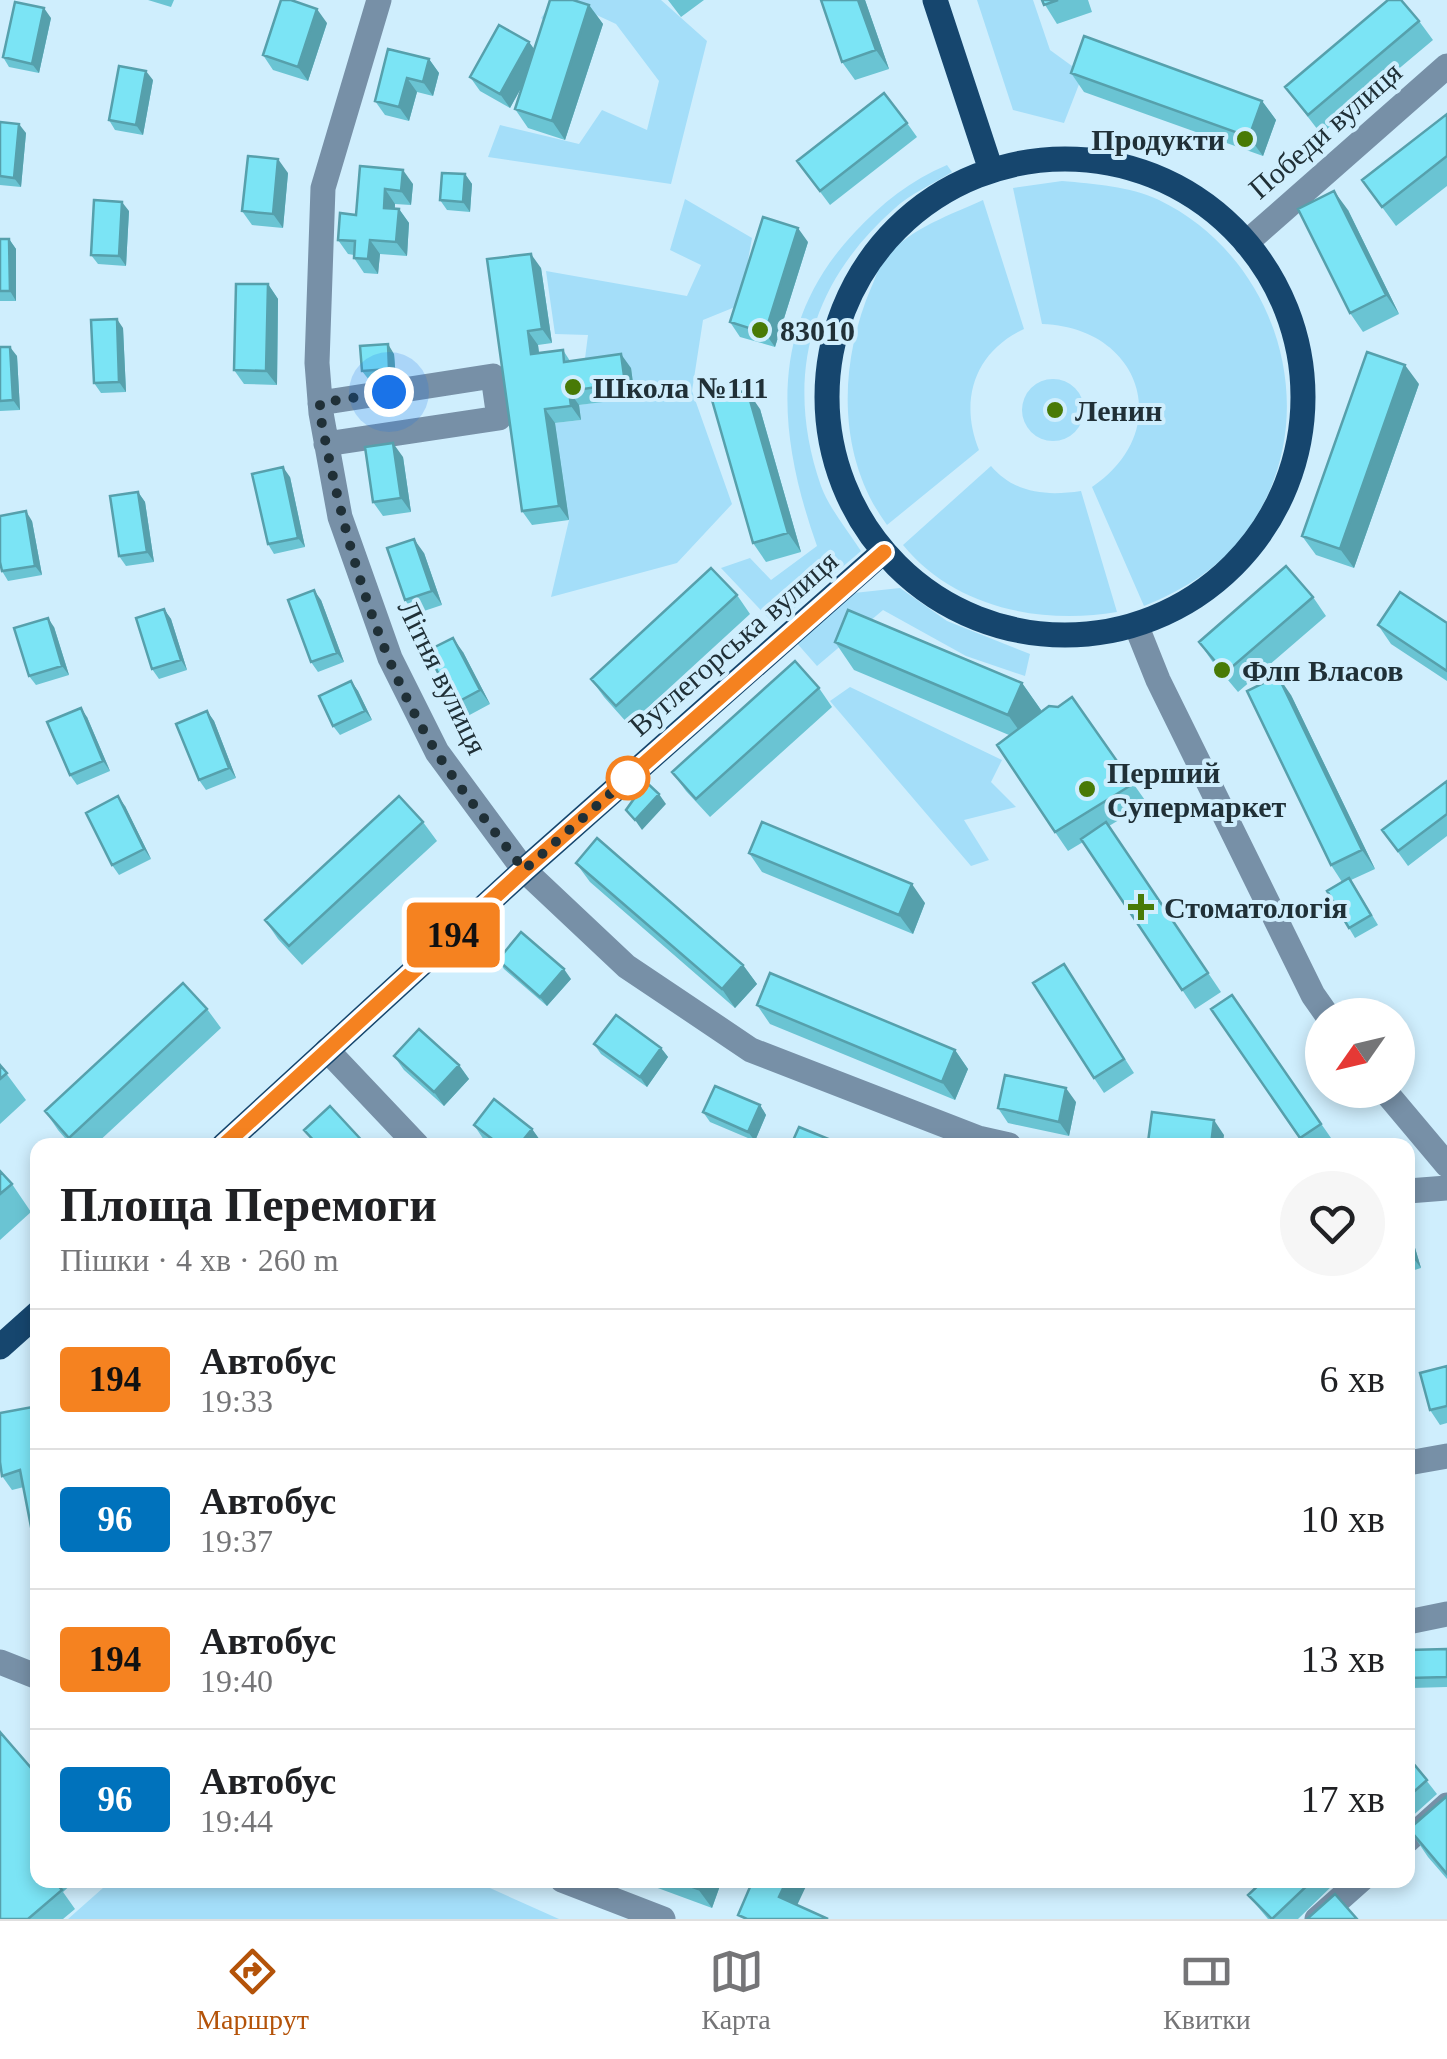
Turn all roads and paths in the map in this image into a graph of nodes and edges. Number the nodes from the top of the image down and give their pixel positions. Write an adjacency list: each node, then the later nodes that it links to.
1 (379, 0): 6 (street, Літня вулиця)
2 (935, 0): 4 (main road)
3 (1447, 66): 5 (street, Победи вулиця)
4 (990, 170): 5 (main road); 8 (main road)
5 (1246, 242): 9 (main road)
6 (320, 403): 7 (street, Літня вулиця); 7 (street)
7 (326, 444): 10 (street, Літня вулиця)
8 (884, 552): 9 (main road); 10 (main road, Вуглегорська вулиця)
9 (1136, 624): 11 (street)
10 (524, 870): 12 (main road, Вуглегорська вулиця); 16 (street, Літня вулиця)
11 (1315, 998)
12 (327, 1050): 14 (main road, Вуглегорська вулиця); 15 (street)
13 (1399, 1108): 17 (street)
14 (232, 1138)
15 (410, 1138)
16 (978, 1138)
17 (1447, 1165)
18 (1447, 1188): 19 (street)
19 (1415, 1190)
20 (30, 1320): 21 (main road)
21 (0, 1347)
22 (1447, 1456): 23 (street)
23 (1415, 1463)
24 (1447, 1614): 25 (street)
25 (1415, 1621)
26 (0, 1662): 27 (street)
27 (30, 1674)
28 (1447, 1805): 29 (street)
29 (1415, 1834)
30 (583, 1888): 32 (street)
31 (1353, 1888): 33 (street)
32 (663, 1919)
33 (1317, 1919)

